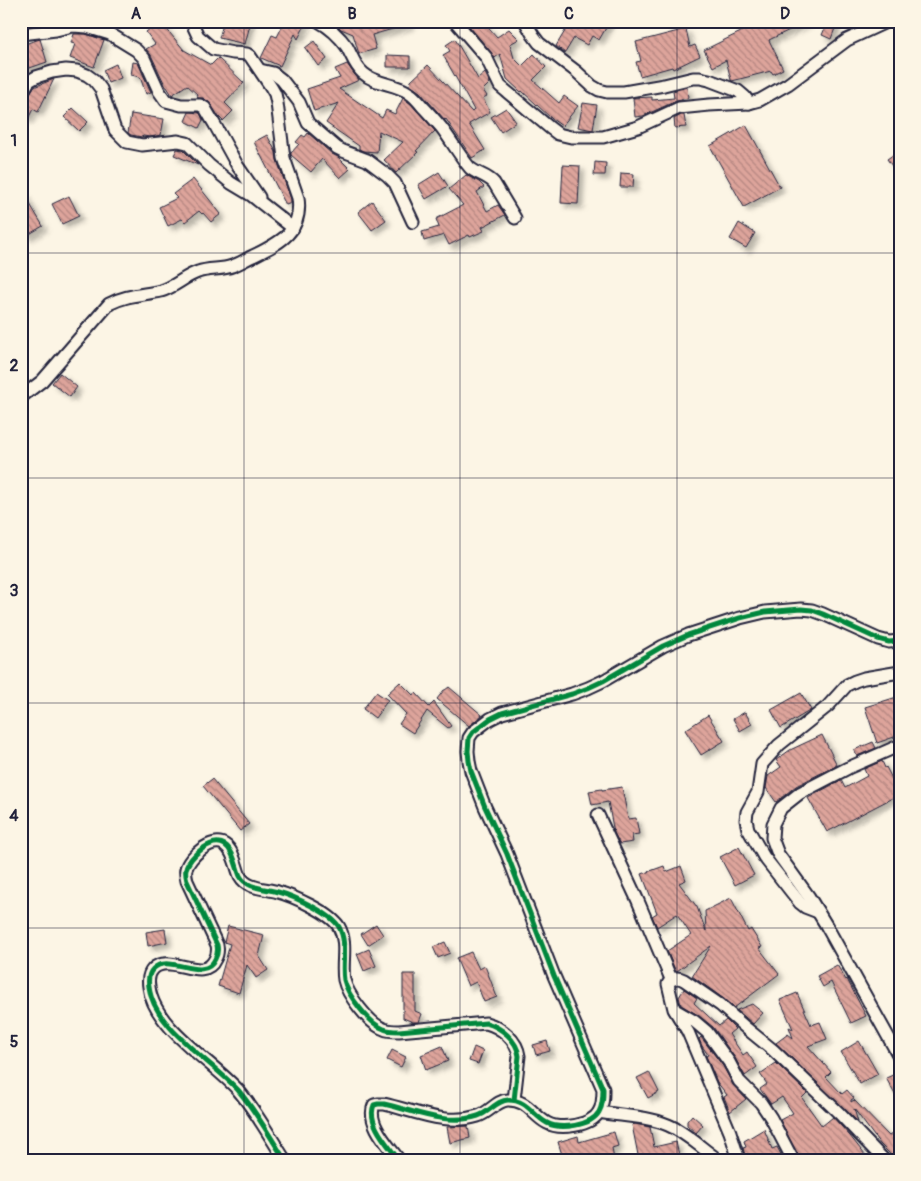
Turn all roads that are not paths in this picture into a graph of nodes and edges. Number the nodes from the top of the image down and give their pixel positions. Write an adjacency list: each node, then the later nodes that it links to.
1 (191, 21): 7 (street)
2 (318, 21): 11 (street)
3 (455, 21): 9 (street)
4 (525, 21): 9 (street)
5 (888, 21): 9 (street)
6 (21, 34): 10 (street)
7 (260, 70): 12 (street); 13 (street)
8 (21, 94): 10 (street)
9 (749, 103)
10 (264, 204): 13 (street)
11 (515, 218)
12 (413, 222)
13 (293, 228): 14 (street)
14 (21, 397)
15 (900, 641): 24 (street)
16 (900, 672): 19 (street)
17 (900, 746): 19 (street)
18 (598, 815): 20 (street)
19 (818, 912): 22 (street)
20 (671, 980): 21 (street); 30 (street)
21 (674, 1009): 28 (street); 29 (street)
22 (900, 1058)
23 (514, 1100): 24 (street); 25 (street); 26 (street)
24 (599, 1112): 27 (street)
25 (285, 1160)
26 (399, 1160)
27 (716, 1160)
28 (740, 1160)
29 (794, 1160)
30 (884, 1160)

